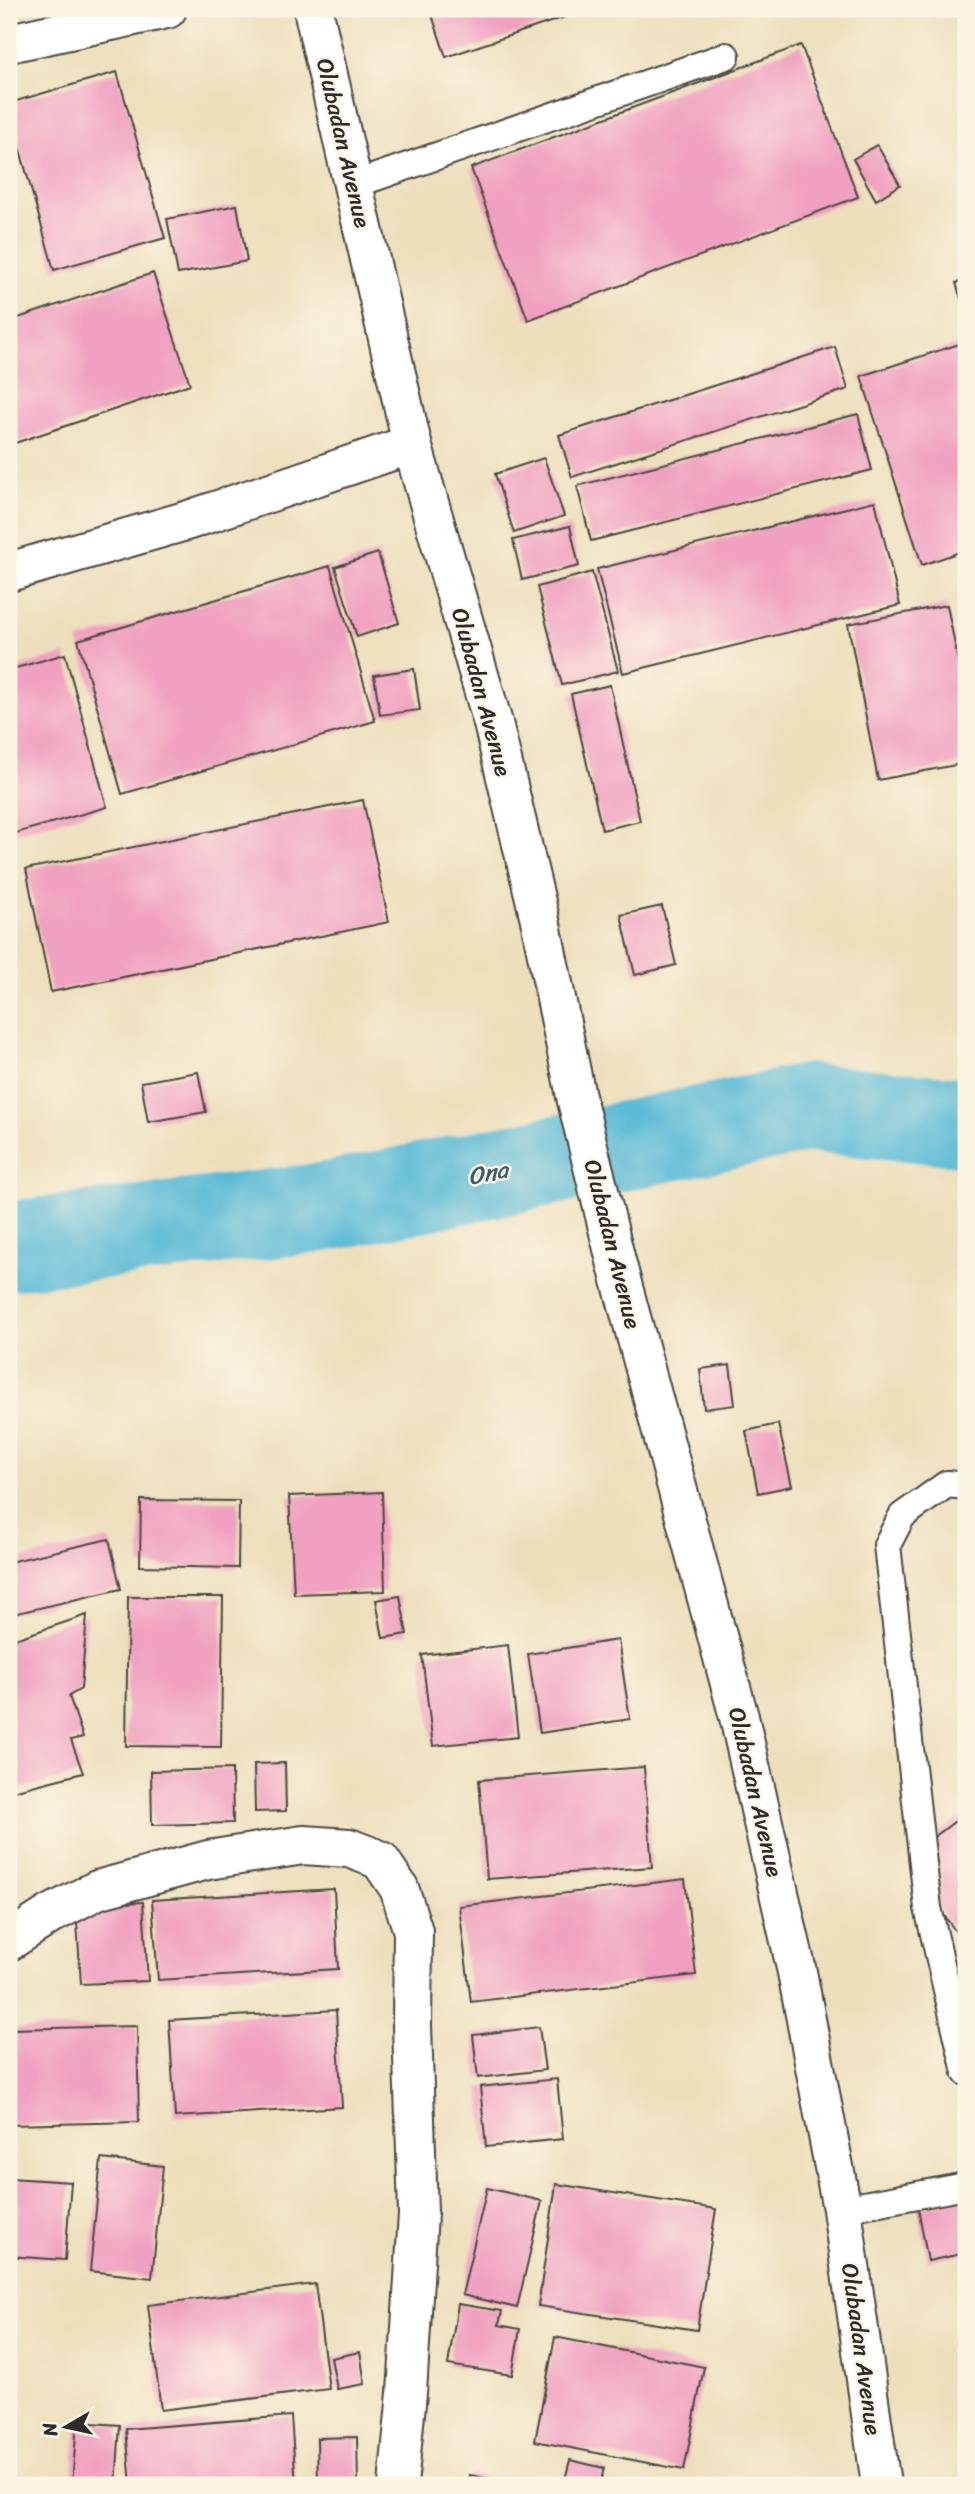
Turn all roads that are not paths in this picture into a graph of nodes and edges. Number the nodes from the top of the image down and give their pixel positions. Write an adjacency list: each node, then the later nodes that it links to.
1 (167, 9): 3 (street)
2 (313, 9): 5 (street, Olubadan Avenue)
3 (9, 43)
4 (726, 56): 5 (lane)
5 (353, 185): 6 (street, Olubadan Avenue)
6 (412, 443): 7 (street); 12 (street, Olubadan Avenue)
7 (9, 572)
8 (966, 1486): 10 (lane)
9 (9, 1941): 13 (street)
10 (966, 2072)
11 (966, 2186): 12 (lane)
12 (842, 2209): 14 (street, Olubadan Avenue)
13 (398, 2485)
14 (881, 2485)

